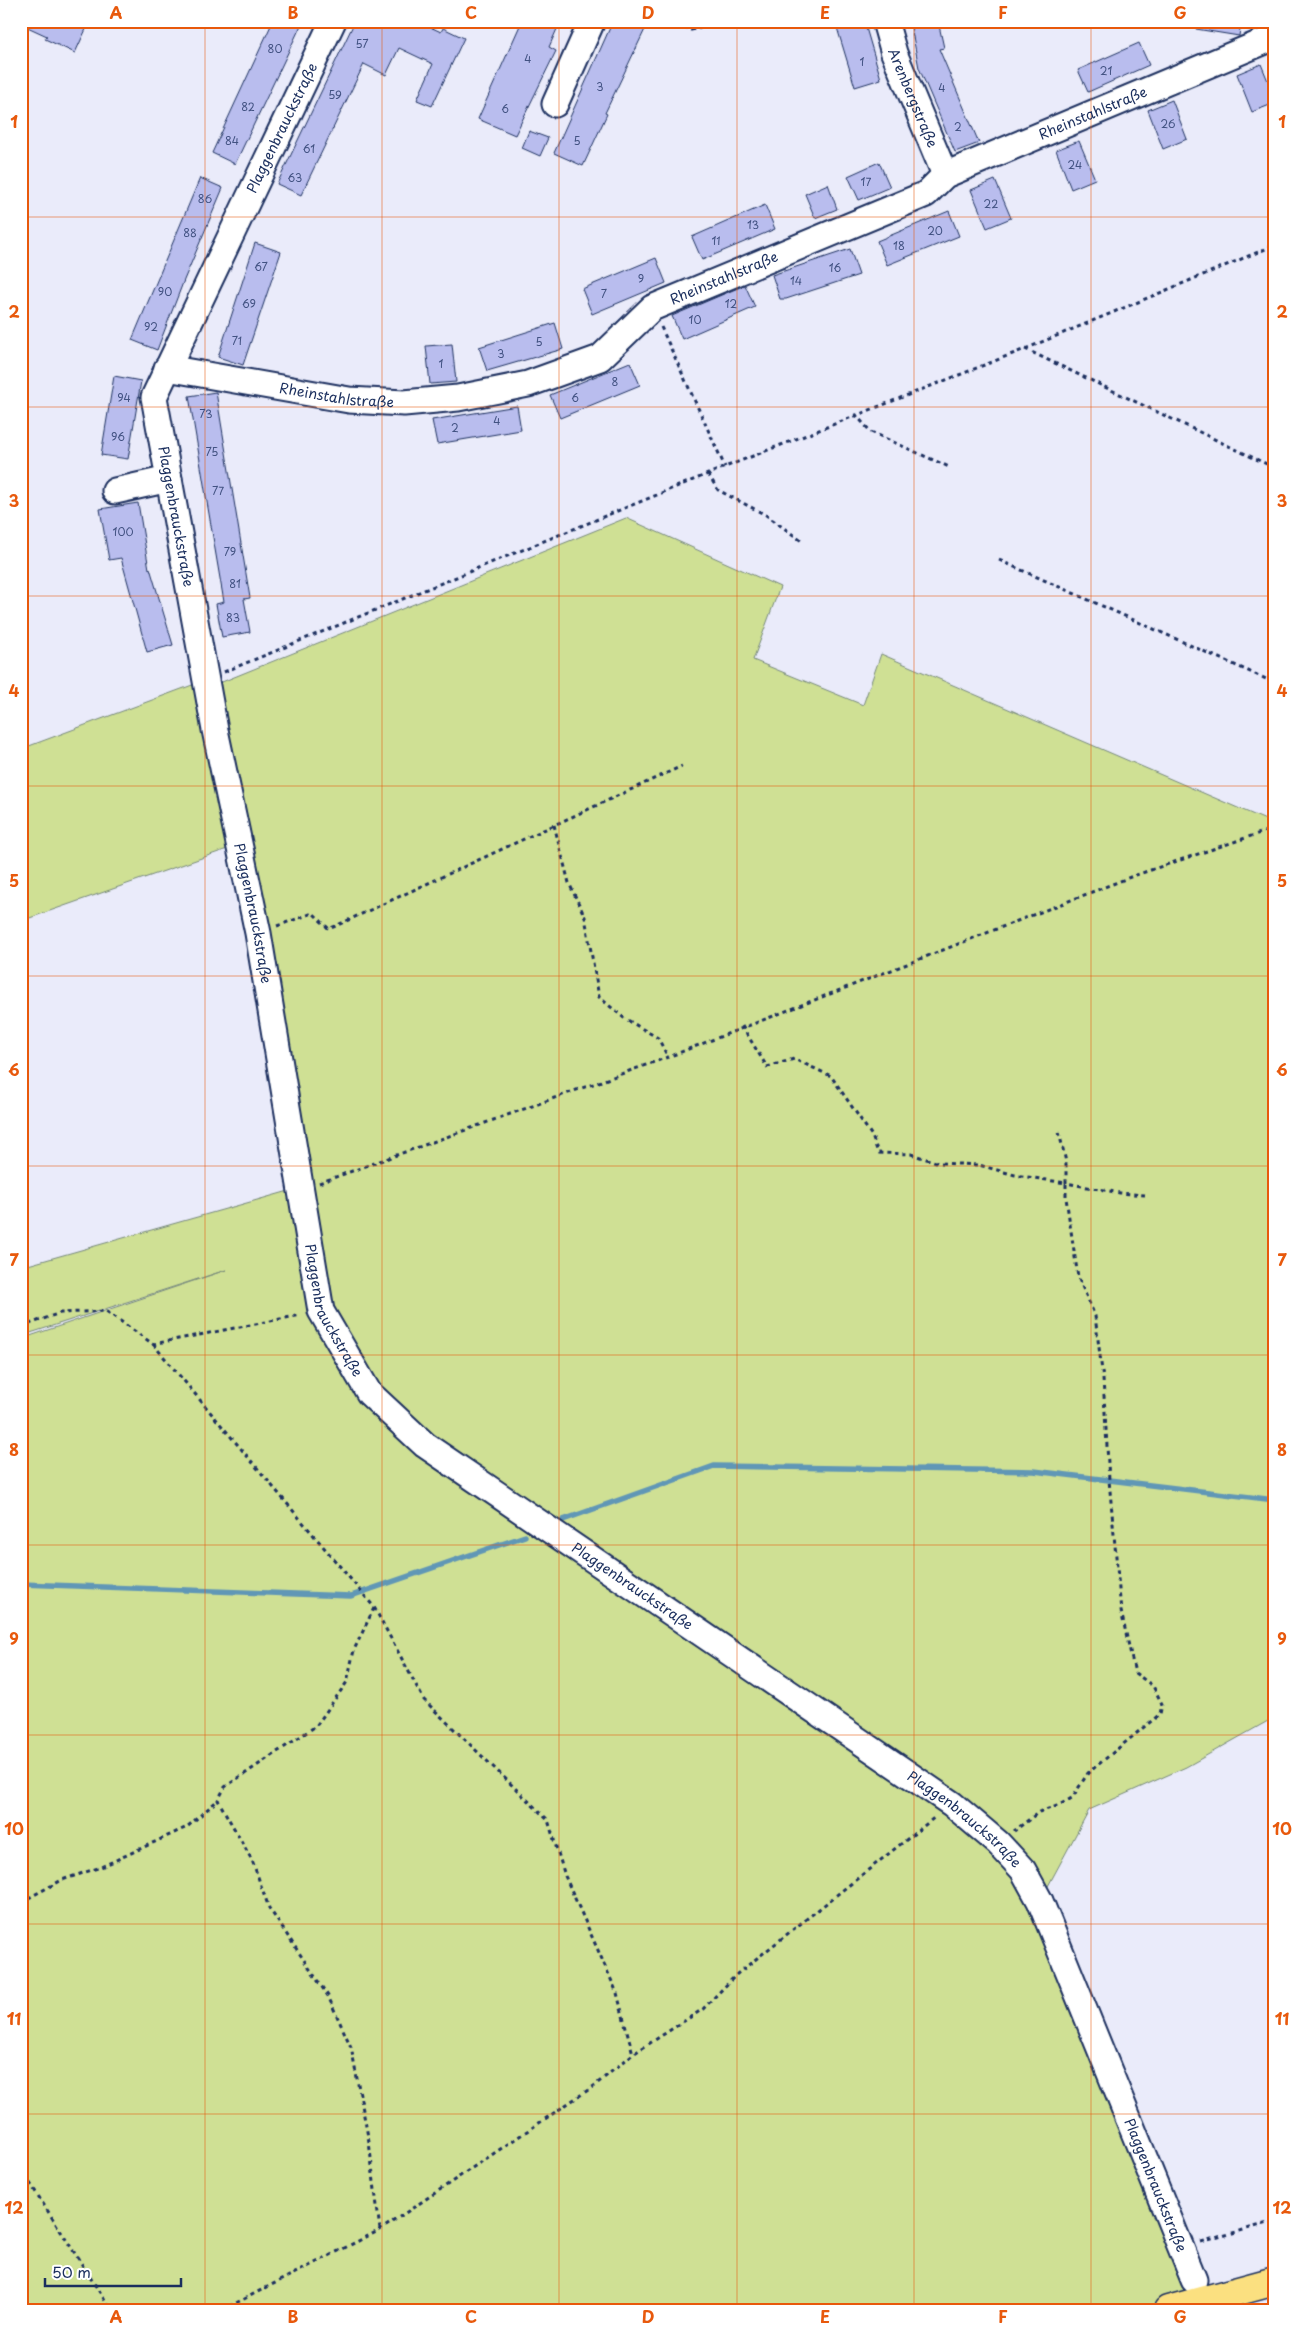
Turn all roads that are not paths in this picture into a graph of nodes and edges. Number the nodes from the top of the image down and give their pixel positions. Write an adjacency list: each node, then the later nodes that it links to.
1 (333, 21): 7 (street, Plaggenbrauckstraße)
2 (592, 21): 5 (street)
3 (886, 21): 6 (street, Arenbergstraße)
4 (1269, 33): 6 (street, Rheinstahlstraße)
5 (555, 104)
6 (945, 175): 7 (street, Rheinstahlstraße)
7 (167, 368): 8 (street, Plaggenbrauckstraße)
8 (169, 479): 9 (street); 10 (street, Plaggenbrauckstraße)
9 (115, 491)
10 (1194, 2280)
11 (1275, 2281): 12 (highway)
12 (1168, 2310)

